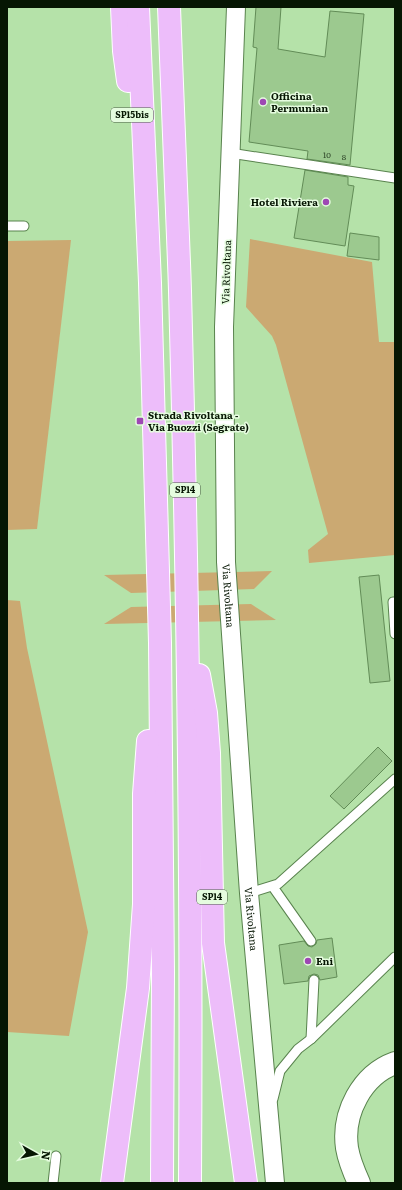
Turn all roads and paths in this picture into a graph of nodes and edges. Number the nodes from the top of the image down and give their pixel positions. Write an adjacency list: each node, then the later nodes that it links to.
1 (122, 7): 7 (highway, SP15bis)
2 (138, 7): 7 (highway, SP14)
3 (169, 7): 11 (highway, SP14)
4 (236, 7): 5 (street, Via Rivoltana)
5 (230, 153): 6 (lane); 16 (street, Via Rivoltana)
6 (395, 178)
7 (147, 223): 13 (highway, SP14)
8 (7, 226): 9 (lane)
9 (24, 226)
10 (395, 602): 12 (lane)
11 (188, 610): 27 (highway, SP14); 28 (highway, SP14)
12 (395, 634)
13 (160, 643): 25 (highway); 26 (highway, SP14)
14 (395, 779): 15 (lane)
15 (273, 887): 16 (lane); 17 (lane)
16 (249, 893): 22 (street, Via Rivoltana)
17 (311, 941)
18 (395, 957): 20 (lane)
19 (314, 980): 20 (lane)
20 (311, 1039): 22 (lane)
21 (395, 1063): 30 (main road)
22 (270, 1110): 29 (street, Via Rivoltana)
23 (56, 1156): 24 (lane)
24 (53, 1183)
25 (112, 1183)
26 (162, 1183)
27 (190, 1183)
28 (246, 1183)
29 (275, 1183)
30 (359, 1183)

